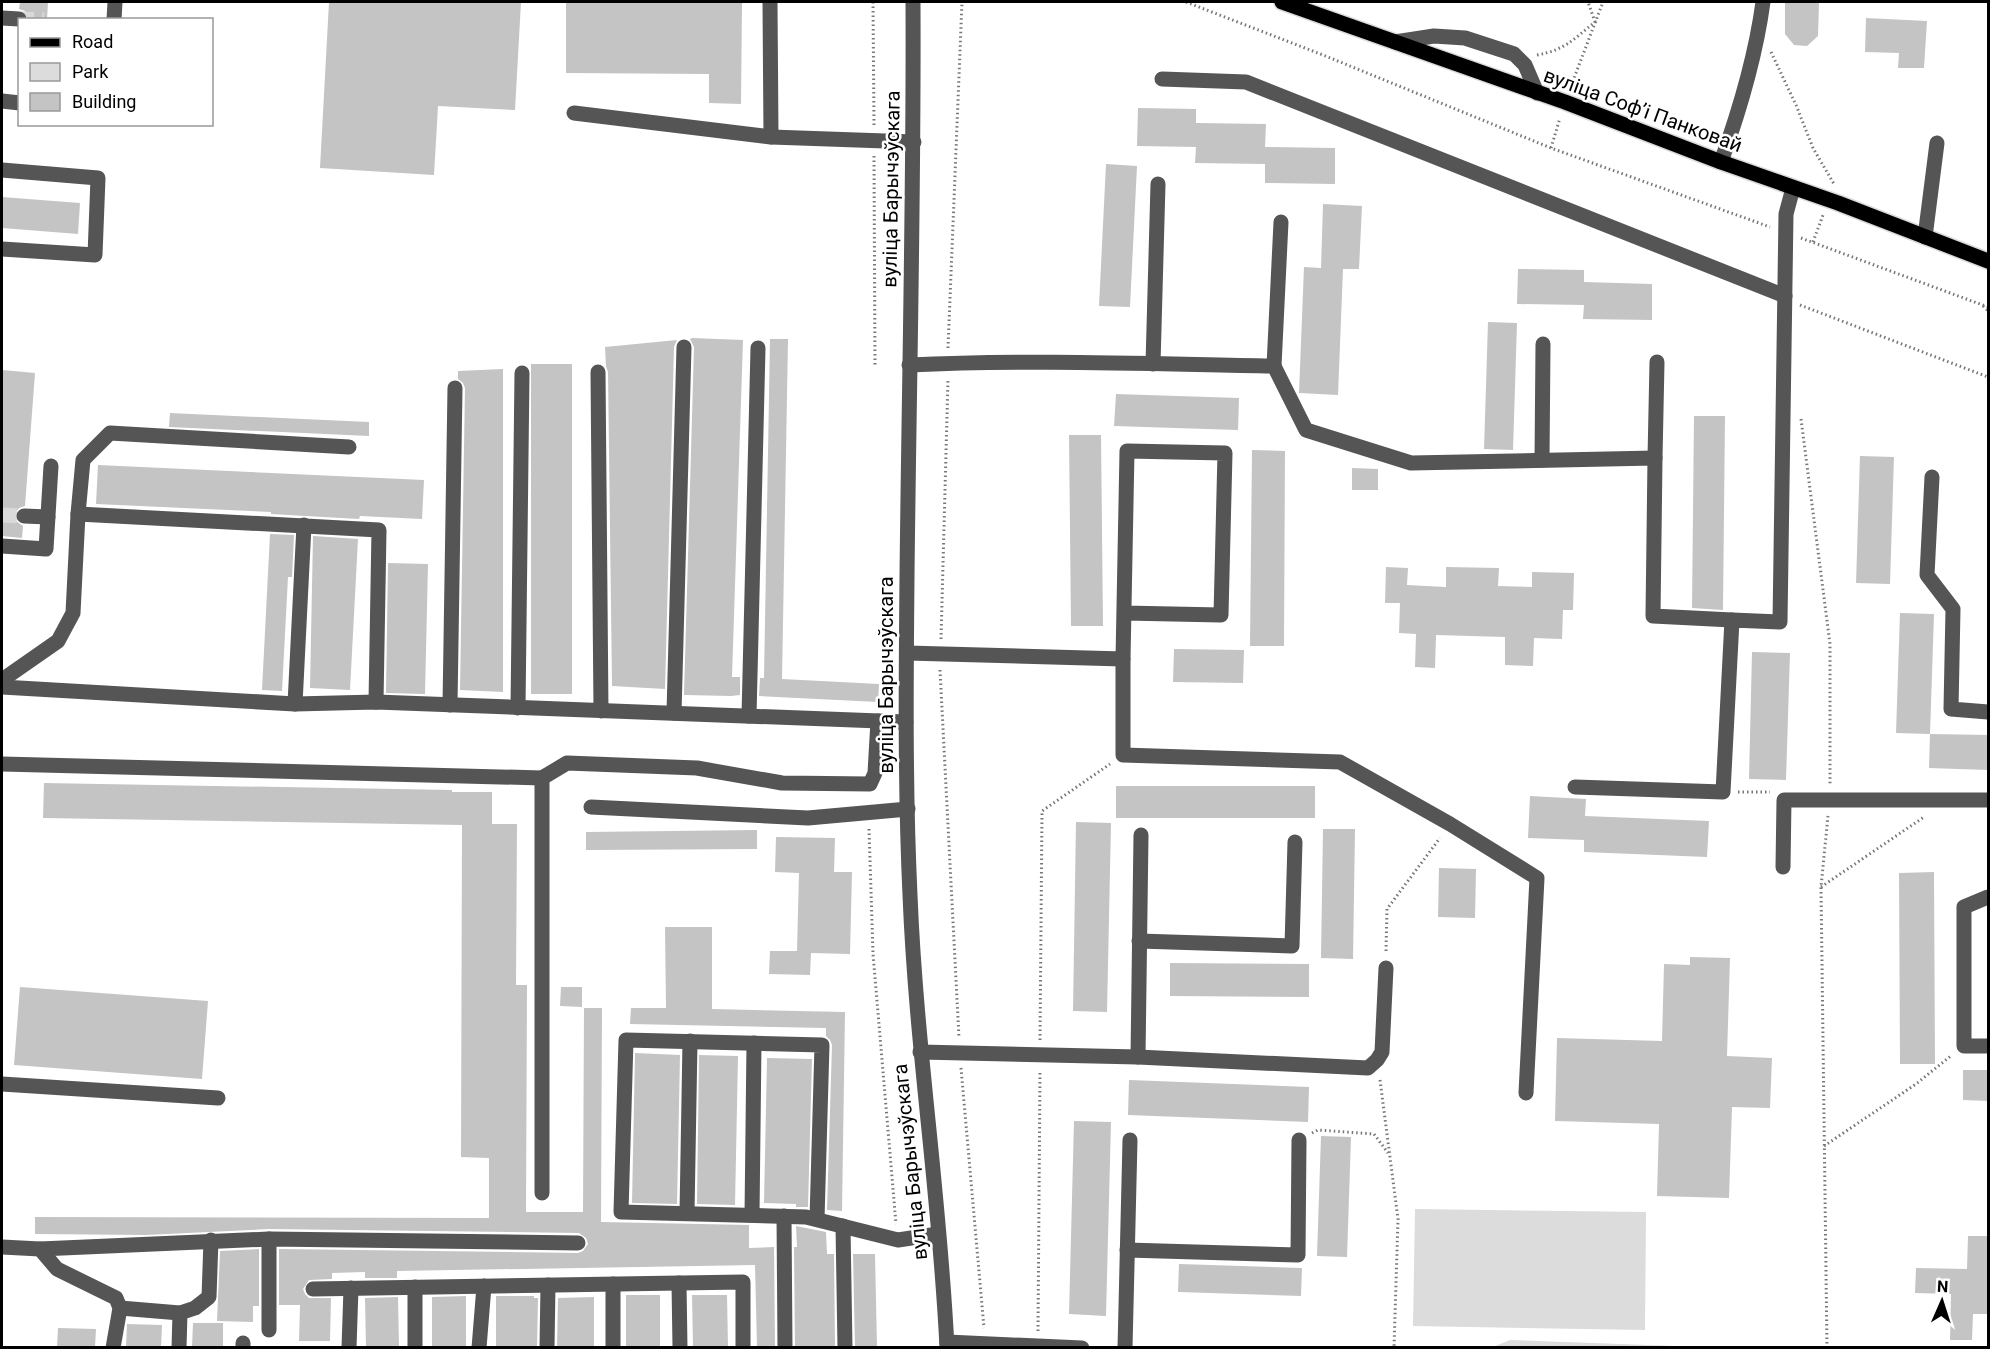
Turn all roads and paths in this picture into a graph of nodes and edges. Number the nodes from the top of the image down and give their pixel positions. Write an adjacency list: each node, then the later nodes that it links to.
1 (115, 2): 12 (street)
2 (770, 2): 24 (street)
3 (873, 2): 25 (path)
4 (913, 2): 26 (street, вуліца Барычэўскага)
5 (962, 2): 49 (path)
6 (1186, 2): 28 (path)
7 (1282, 2): 16 (main road, вуліца Софʼі Панковай)
8 (1588, 2): 14 (path)
9 (1603, 2): 14 (path)
10 (1763, 2): 15 (street)
11 (2, 18): 13 (street)
12 (114, 18)
13 (18, 19)
14 (1595, 22): 17 (path); 21 (path)
15 (1759, 28): 29 (street); 33 (path)
16 (1395, 42): 19 (main road, вуліца Софʼі Панковай); 19 (street)
17 (1533, 56)
18 (1162, 79): 40 (street)
19 (1537, 93): 21 (main road, вуліца Софʼі Панковай)
20 (2, 101): 22 (street)
21 (1565, 102): 28 (path); 29 (main road, вуліца Софʼі Панковай)
22 (18, 103)
23 (574, 112): 24 (street)
24 (771, 137): 25 (street)
25 (874, 142): 26 (street); 53 (path)
26 (914, 142): 51 (street, вуліца Барычэўскага)
27 (1937, 143): 36 (street)
28 (1551, 148): 35 (path)
29 (1721, 162): 32 (main road, вуліца Софʼі Панковай)
30 (2, 170): 38 (street)
31 (1158, 184): 50 (street)
32 (1793, 188): 33 (main road, вуліца Софʼі Панковай); 35 (street)
33 (1827, 200): 36 (main road, вуліца Софʼі Панковай); 37 (path)
34 (1281, 222): 52 (street)
35 (1786, 233): 37 (path); 40 (street)
36 (1925, 237): 39 (main road, вуліца Софʼі Панковай)
37 (1813, 242): 41 (path)
38 (2, 249)
39 (1989, 261)
40 (1785, 296): 70 (street)
41 (1982, 304): 42 (path); 43 (path)
42 (1989, 307)
43 (1989, 311)
44 (1796, 314): 56 (path)
45 (1543, 344): 61 (street)
46 (684, 347): 82 (street)
47 (758, 348): 83 (street)
48 (1657, 362): 60 (street)
49 (948, 363): 50 (street); 51 (street); 72 (path)
50 (1154, 364): 52 (street)
51 (909, 365): 71 (street, вуліца Барычэўскага)
52 (1274, 366): 61 (street)
53 (875, 368)
54 (598, 372): 80 (street)
55 (522, 373): 79 (street)
56 (1989, 377)
57 (455, 388): 78 (street)
58 (1800, 412): 92 (path)
59 (350, 447): 64 (street)
60 (1655, 458): 61 (street); 70 (street)
61 (1542, 460)
62 (51, 466): 66 (street)
63 (1932, 477): 81 (street)
64 (78, 514): 67 (street); 74 (street)
65 (24, 516): 66 (street)
66 (48, 517): 68 (street)
67 (304, 525): 76 (street); 77 (street)
68 (2, 546)
69 (1124, 613): 69 (street); 73 (street)
70 (1732, 620): 90 (street)
71 (907, 653): 72 (street); 85 (street, вуліца Барычэўскага)
72 (940, 654): 73 (street); 111 (path)
73 (1123, 658): 86 (street)
74 (2, 680)
75 (2, 687): 77 (street)
76 (376, 702): 77 (street); 78 (street)
77 (295, 704)
78 (450, 705): 79 (street)
79 (518, 708): 80 (street)
80 (601, 711): 82 (street)
81 (1989, 712)
82 (674, 713): 83 (street)
83 (749, 716): 84 (street)
84 (878, 721): 85 (street); 88 (street)
85 (906, 722): 96 (street, вуліца Барычэўскага)
86 (1123, 755): 98 (street); 112 (path)
87 (2, 764): 88 (street)
88 (543, 778): 122 (street)
89 (1575, 787): 90 (street)
90 (1723, 792): 91 (path)
91 (1770, 792)
92 (1829, 800): 93 (street); 101 (street); 102 (path)
93 (1949, 800): 94 (street); 102 (path)
94 (1989, 800)
95 (591, 807): 97 (street)
96 (908, 809): 97 (street); 110 (street, вуліца Барычэўскага)
97 (870, 812): 131 (path)
98 (1450, 824): 105 (path); 116 (street)
99 (1141, 835): 104 (street)
100 (1294, 842): 104 (street)
101 (1783, 867)
102 (1821, 886): 120 (path)
103 (1989, 897): 108 (street)
104 (1139, 941): 113 (street)
105 (1386, 968): 114 (street)
106 (690, 1041): 107 (street); 123 (street); 123 (street)
107 (754, 1043): 124 (street); 126 (street)
108 (1964, 1046): 109 (street); 120 (path)
109 (1989, 1046)
110 (920, 1052): 111 (street); 128 (street, вуліца Барычэўскага)
111 (960, 1054): 112 (street); 146 (path)
112 (1040, 1055): 113 (street); 148 (path)
113 (1138, 1057): 114 (street)
114 (1377, 1060): 121 (path)
115 (2, 1084): 117 (street)
116 (1526, 1094)
117 (218, 1098)
118 (1130, 1140): 135 (street)
119 (1299, 1140): 121 (path); 135 (street)
120 (1824, 1146): 163 (path)
121 (1389, 1154): 162 (path)
122 (542, 1193)
123 (687, 1213): 124 (street)
124 (752, 1215): 125 (street)
125 (784, 1216): 126 (street); 158 (street)
126 (817, 1219): 127 (street)
127 (843, 1226): 131 (street); 159 (street)
128 (938, 1234): 131 (street); 147 (street, вуліца Барычэўскага)
129 (269, 1239): 130 (street); 132 (street); 145 (street)
130 (211, 1240): 134 (street); 144 (street)
131 (897, 1240)
132 (578, 1243)
133 (2, 1247): 134 (street)
134 (40, 1249): 143 (street)
135 (1128, 1250): 161 (street)
136 (679, 1283): 137 (street); 156 (street); 157 (street)
137 (613, 1284): 138 (street); 155 (street)
138 (548, 1285): 139 (street); 154 (street)
139 (484, 1286): 140 (street); 153 (street)
140 (415, 1287): 141 (street); 152 (street)
141 (351, 1288): 142 (street); 151 (street)
142 (313, 1289)
143 (120, 1308): 144 (street); 149 (street)
144 (180, 1313): 150 (street)
145 (269, 1330)
146 (985, 1344): 147 (street); 148 (street)
147 (947, 1345)
148 (1038, 1346): 160 (street)
149 (113, 1347)
150 (178, 1347)
151 (349, 1347)
152 (415, 1347)
153 (479, 1347)
154 (547, 1347)
155 (613, 1347)
156 (680, 1347)
157 (743, 1347)
158 (785, 1347)
159 (845, 1347)
160 (1082, 1347)
161 (1125, 1347)
162 (1394, 1347)
163 (1827, 1347)

